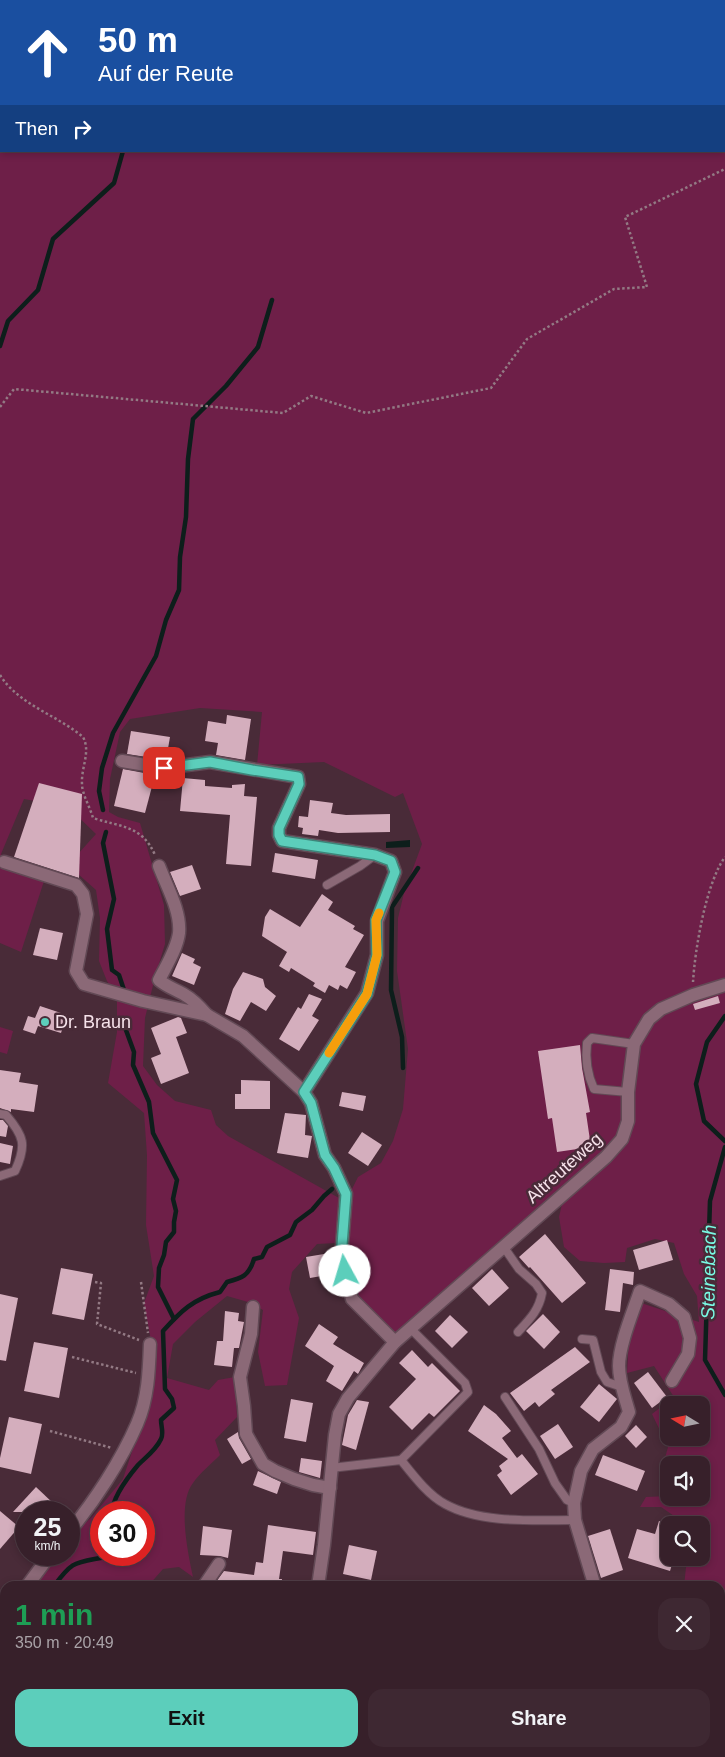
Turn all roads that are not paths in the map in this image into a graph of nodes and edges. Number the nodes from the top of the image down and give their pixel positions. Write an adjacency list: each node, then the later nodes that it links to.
1 (122, 761): 2 (street)
2 (375, 855): 5 (lane); 9 (street)
3 (4, 862): 7 (street)
4 (159, 866): 7 (street)
5 (327, 885)
6 (725, 985): 8 (street, Altreuteweg)
7 (207, 1015): 9 (street)
8 (634, 1044): 10 (street, Altreuteweg); 10 (lane)
9 (304, 1092): 18 (street)
10 (628, 1092): 13 (street, Altreuteweg)
11 (0, 1114): 12 (lane)
12 (0, 1176)
13 (503, 1246): 15 (street, Altreuteweg); 16 (lane)
14 (253, 1307): 25 (street)
15 (410, 1328): 18 (street, Altreuteweg); 23 (lane)
16 (518, 1332)
17 (582, 1339): 21 (lane)
18 (395, 1342): 24 (street, Altreuteweg)
19 (150, 1344): 27 (street)
20 (672, 1381): 21 (street)
21 (622, 1387): 26 (street)
22 (504, 1397): 26 (lane)
23 (401, 1460): 24 (lane); 28 (lane)
24 (331, 1468): 25 (street, Altreuteweg)
25 (330, 1488): 33 (street, Altreuteweg)
26 (574, 1503): 28 (street)
27 (80, 1517)
28 (575, 1520): 34 (street)
29 (219, 1564): 32 (street)
30 (42, 1566): 31 (street)
31 (31, 1581)
32 (207, 1581)
33 (319, 1581)
34 (593, 1581)

